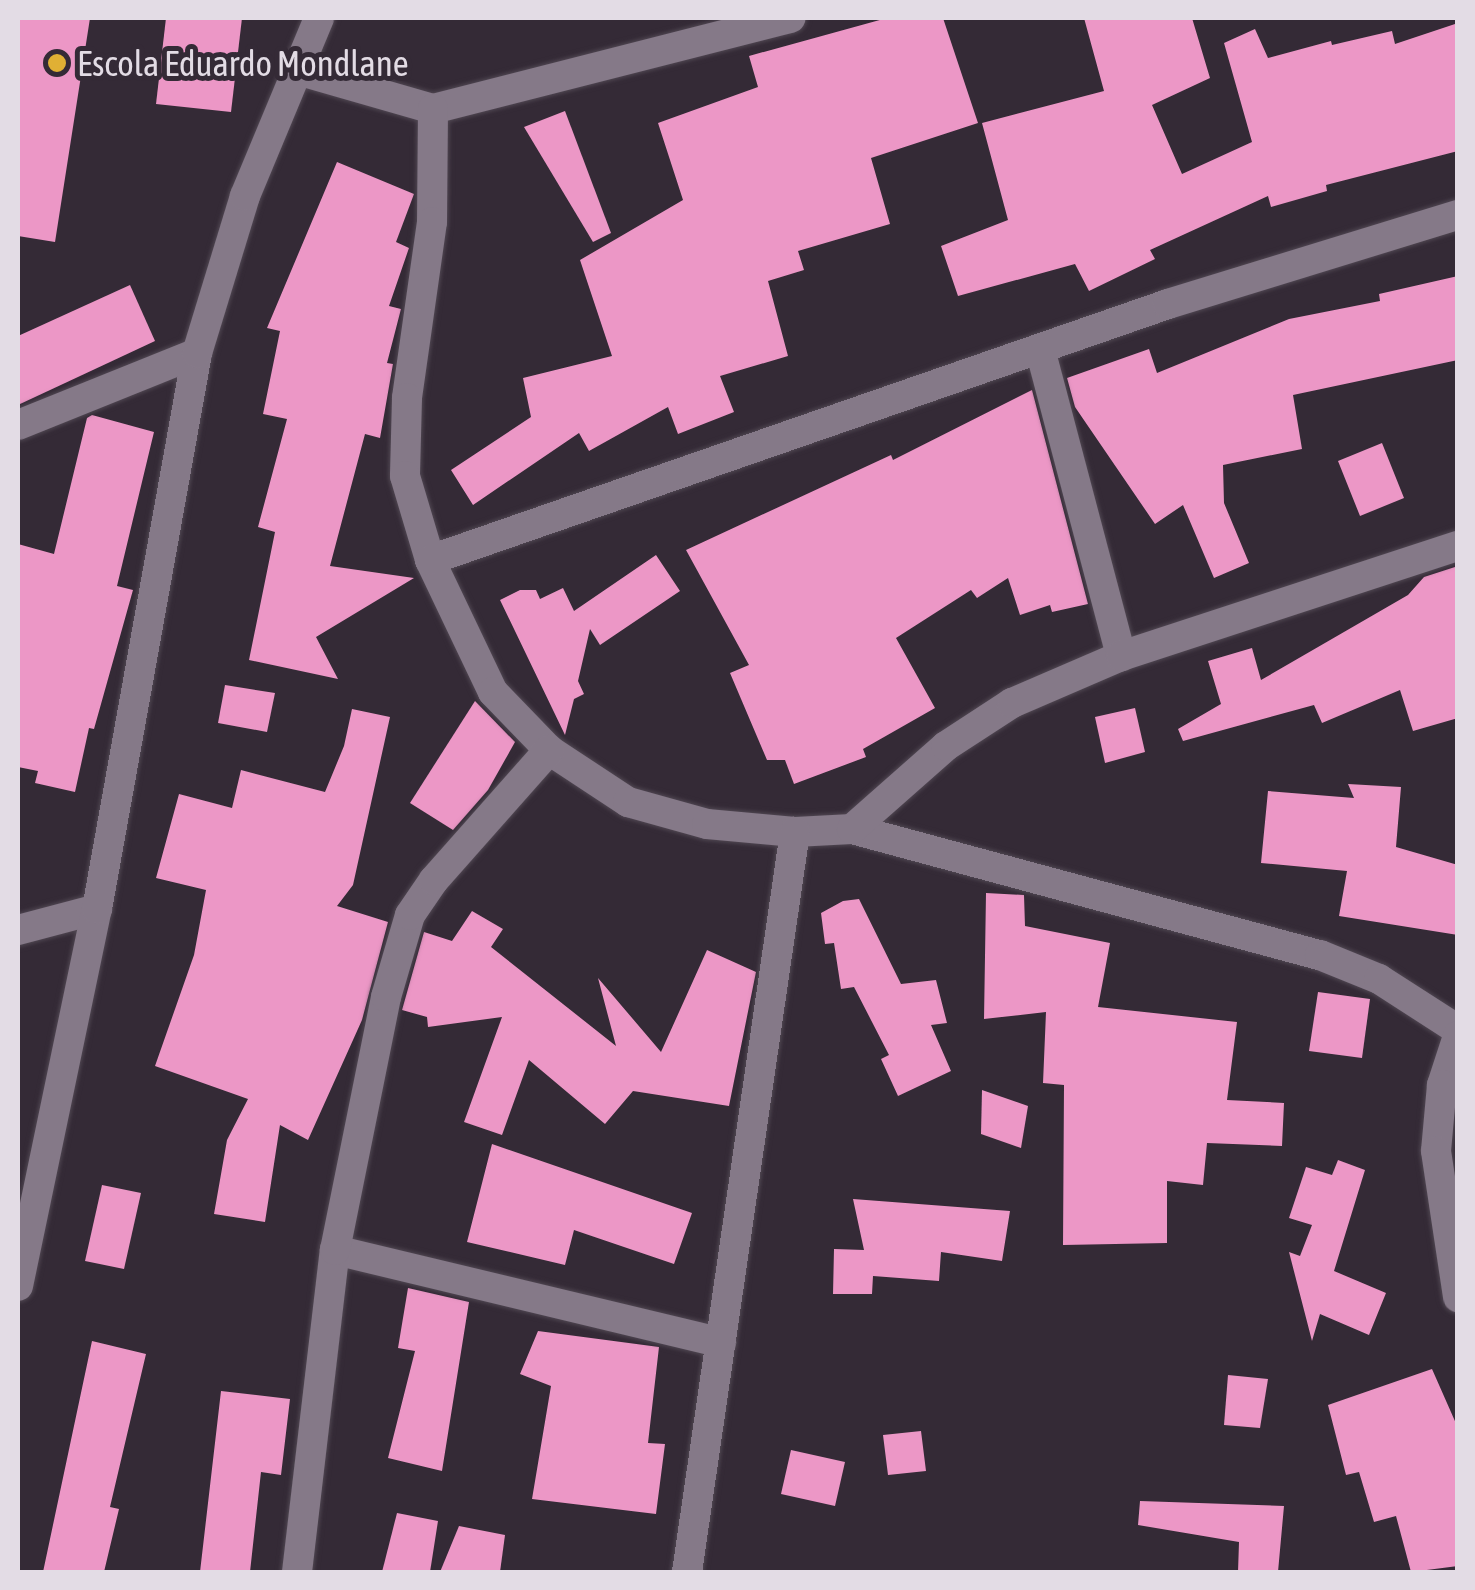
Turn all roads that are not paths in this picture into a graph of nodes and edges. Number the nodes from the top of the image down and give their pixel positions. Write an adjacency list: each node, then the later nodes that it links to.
1 (319, 18): 3 (street)
2 (791, 18): 4 (street)
3 (294, 68): 4 (street); 7 (street)
4 (433, 108): 10 (street)
5 (1458, 216): 6 (street)
6 (1040, 348): 10 (street); 11 (street)
7 (197, 353): 8 (street); 15 (street)
8 (18, 425)
9 (1458, 546): 11 (street)
10 (430, 560): 12 (street)
11 (1120, 656): 13 (street)
12 (548, 750): 14 (street); 18 (street)
13 (852, 829): 14 (street); 17 (street)
14 (795, 832): 21 (street)
15 (97, 908): 16 (street); 19 (street)
16 (18, 930)
17 (1458, 1033): 20 (street)
18 (335, 1250): 21 (street); 22 (street)
19 (18, 1286)
20 (1458, 1297)
21 (721, 1343): 23 (street)
22 (296, 1572)
23 (688, 1572)

